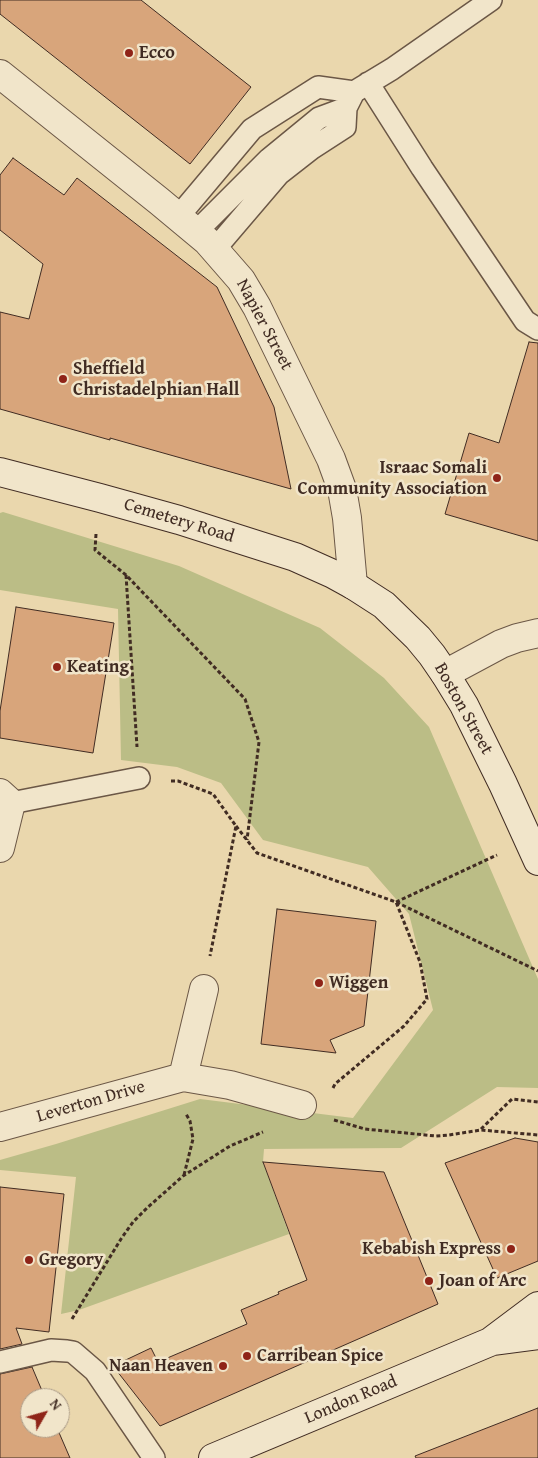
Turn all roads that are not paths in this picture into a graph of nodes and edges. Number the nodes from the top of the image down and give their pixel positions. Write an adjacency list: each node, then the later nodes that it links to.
1 (491, 0): 3 (lane)
2 (0, 74): 4 (street, Napier Street)
3 (356, 95): 4 (lane); 4 (lane); 5 (lane)
4 (196, 233): 7 (street, Napier Street)
5 (538, 329)
6 (0, 472): 7 (street, Cemetery Road)
7 (353, 585): 9 (street, Boston Street)
8 (538, 633): 9 (street)
9 (445, 674): 13 (street, Boston Street)
10 (139, 778): 11 (lane)
11 (5, 798): 12 (street)
12 (0, 848)
13 (534, 851)
14 (204, 989): 15 (street)
15 (176, 1079): 16 (street, Leverton Drive); 17 (street, Leverton Drive)
16 (310, 1110)
17 (0, 1127)
18 (538, 1306): 20 (street, London Road)
19 (538, 1335): 20 (street, London Road)
20 (490, 1342): 23 (street, London Road)
21 (0, 1362): 22 (lane)
22 (154, 1458)
23 (213, 1458)

